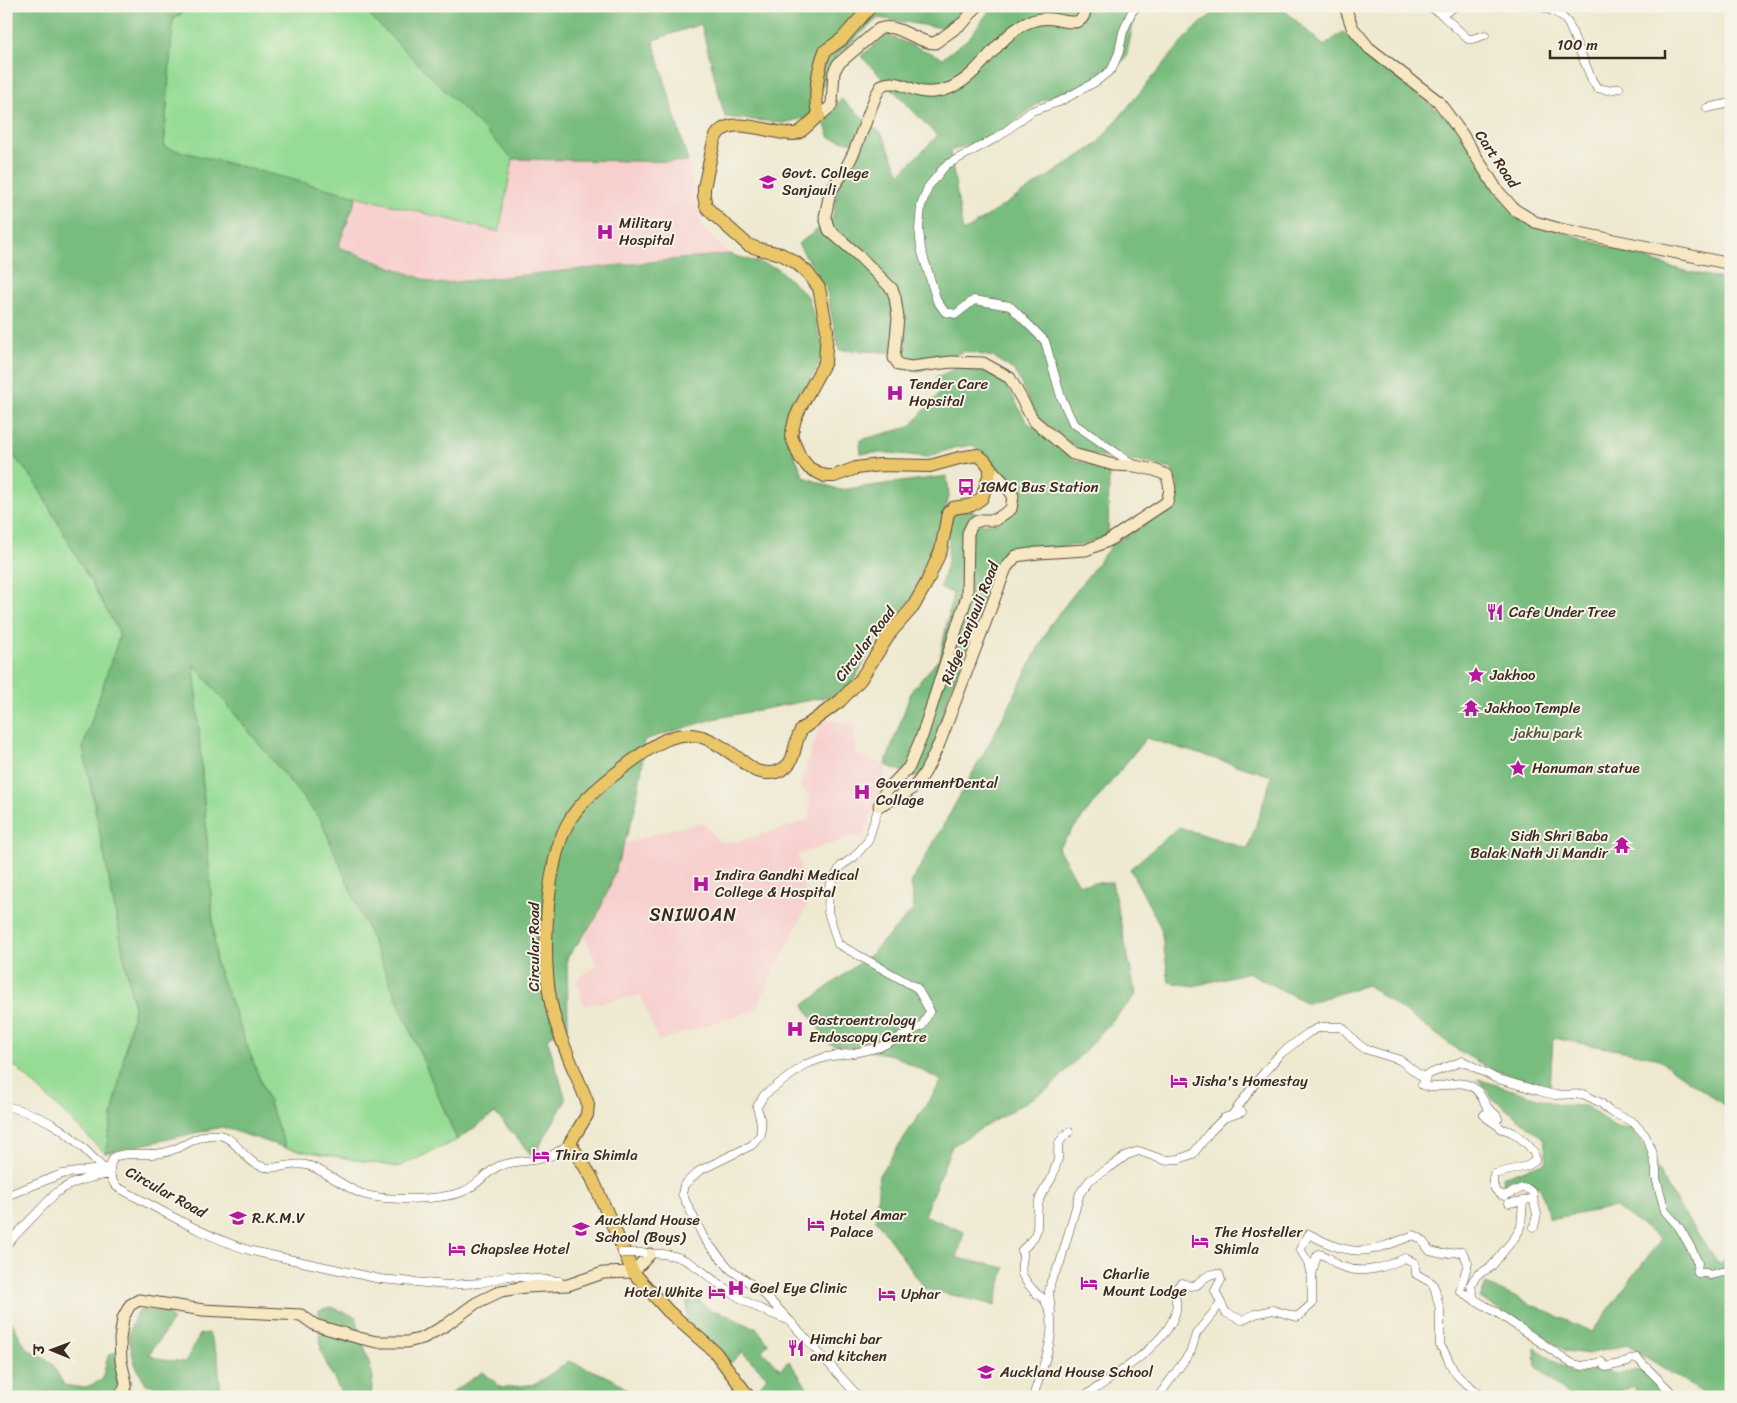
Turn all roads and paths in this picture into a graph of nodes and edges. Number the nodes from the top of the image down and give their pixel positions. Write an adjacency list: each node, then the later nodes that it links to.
1 (871, 6): 14 (main road)
2 (977, 6): 14 (street)
3 (1086, 6): 16 (street, Ridge Sanjauli Road)
4 (1137, 6): 16 (street)
5 (1345, 6): 15 (street, Cart Road)
6 (1429, 6): 9 (street)
7 (1456, 6): 9 (street)
8 (1540, 6): 11 (street)
9 (1442, 15): 10 (street)
10 (1485, 34)
11 (1619, 88)
12 (1731, 103): 13 (street)
13 (1707, 108)
14 (819, 116): 17 (main road)
15 (1731, 264)
16 (1135, 466): 18 (street, Ridge Sanjauli Road)
17 (991, 469): 18 (street); 24 (main road, Circular Road)
18 (879, 806): 41 (street)
19 (1426, 1080): 22 (street); 27 (street); 35 (street)
20 (6, 1106): 25 (street)
21 (1242, 1112): 22 (street)
22 (1232, 1115): 40 (street)
23 (1069, 1132): 40 (street)
24 (570, 1143): 25 (street, Circular Road); 34 (main road)
25 (108, 1170): 26 (street); 31 (street); 37 (street, Circular Road)
26 (6, 1196)
27 (1533, 1198): 28 (street); 30 (street)
28 (1523, 1201): 29 (street); 38 (street)
29 (1509, 1203)
30 (1534, 1227)
31 (6, 1245)
32 (622, 1253): 33 (street, bridge)
33 (646, 1254): 34 (street); 41 (street)
34 (633, 1272): 37 (street, Circular Road); 43 (main road)
35 (1731, 1272)
36 (1312, 1274): 38 (street); 39 (street); 48 (street)
37 (575, 1283): 42 (street)
38 (1475, 1300): 49 (street)
39 (1220, 1303): 46 (street); 47 (street)
40 (1051, 1312): 45 (street)
41 (790, 1321): 44 (street)
42 (119, 1397)
43 (748, 1397)
44 (859, 1397)
45 (1033, 1397)
46 (1083, 1397)
47 (1158, 1397)
48 (1482, 1397)
49 (1680, 1397)

